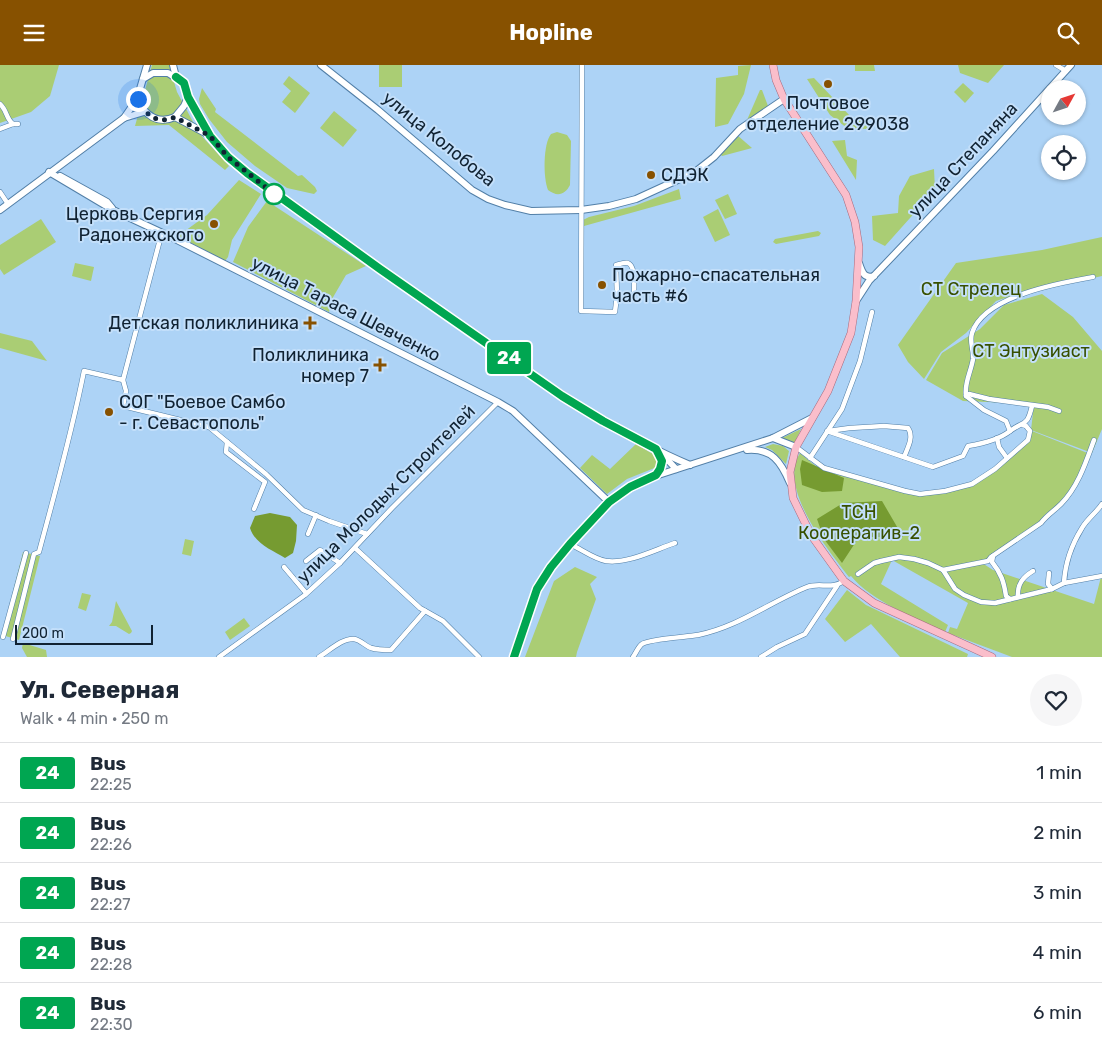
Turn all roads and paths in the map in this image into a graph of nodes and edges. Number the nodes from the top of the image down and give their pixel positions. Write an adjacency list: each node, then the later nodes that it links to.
1 (147, 65): 10 (main road)
2 (173, 65): 9 (main road)
3 (321, 65): 24 (main road, улица Колобова)
4 (582, 65): 24 (street)
5 (773, 65): 13 (main road)
6 (1056, 65): 8 (street)
7 (1072, 65): 8 (main road, улица Степаняна)
8 (1066, 71): 27 (main road, улица Степаняна)
9 (176, 77): 10 (main road); 11 (main road)
10 (143, 79): 12 (main road)
11 (188, 97): 16 (main road); 19 (main road)
12 (138, 99): 15 (main road); 17 (main road)
13 (784, 99): 24 (main road, улица Колобова); 26 (main road)
14 (0, 104): 18 (street)
15 (144, 112): 16 (main road); 17 (main road)
16 (175, 117): 19 (main road)
17 (124, 118): 20 (main road)
18 (0, 129)
19 (210, 136): 48 (main road)
20 (49, 172): 22 (main road); 25 (main road, улица Тараса Шевченко)
21 (1, 196): 22 (street)
22 (8, 204): 23 (main road)
23 (0, 210)
24 (581, 210): 31 (street)
25 (162, 232): 34 (street); 36 (main road, улица Тараса Шевченко)
26 (859, 261): 27 (main road); 30 (main road)
27 (874, 275): 29 (main road, улица Степаняна)
28 (1093, 277): 35 (street)
29 (869, 281): 30 (main road); 32 (main road, улица Степаняна)
30 (857, 284): 32 (main road)
31 (617, 295): 31 (street)
32 (856, 301): 39 (main road)
33 (872, 312): 41 (street)
34 (123, 380): 46 (street); 85 (street)
35 (966, 397): 37 (street); 42 (street)
36 (498, 402): 57 (main road, улица Тараса Шевченко); 62 (street, улица Молодых Строителей)
37 (1032, 406): 38 (street); 40 (street)
38 (1060, 411)
39 (814, 417): 43 (main road); 47 (main road)
40 (1023, 425): 42 (street); 52 (street)
41 (827, 431): 50 (street); 50 (street); 51 (street)
42 (1010, 431): 44 (street)
43 (773, 438): 47 (main road); 49 (main road)
44 (996, 438): 50 (street); 52 (street)
45 (1094, 440): 67 (street)
46 (227, 441): 59 (street); 60 (street)
47 (796, 447): 51 (street); 56 (main road); 75 (main road)
48 (656, 449): 53 (main road); 54 (main road); 55 (main road)
49 (738, 451): 53 (main road); 56 (main road)
50 (904, 457)
51 (810, 458): 52 (street)
52 (1007, 458)
53 (690, 465): 54 (main road)
54 (676, 469): 55 (main road)
55 (656, 475): 57 (main road)
56 (790, 485): 75 (main road)
57 (609, 502): 64 (main road)
58 (1102, 504): 77 (street)
59 (254, 509)
60 (316, 515): 61 (street); 62 (street)
61 (308, 533)
62 (366, 534): 65 (street, улица Молодых Строителей)
63 (675, 543): 64 (street)
64 (570, 544): 89 (main road)
65 (355, 548): 69 (street, улица Молодых Строителей); 83 (street)
66 (26, 553): 84 (street)
67 (993, 556): 71 (street); 82 (street)
68 (306, 561): 69 (street)
69 (340, 563): 80 (street, улица Молодых Строителей)
70 (284, 567): 80 (street)
71 (942, 571): 74 (street); 82 (street)
72 (1033, 571): 81 (street)
73 (1049, 573): 79 (street)
74 (858, 574)
75 (842, 576): 78 (street); 92 (main road)
76 (1102, 577): 77 (street)
77 (1064, 583): 79 (street)
78 (837, 586): 90 (street); 91 (street)
79 (1053, 588): 81 (street)
80 (306, 593): 86 (street, улица Молодых Строителей)
81 (1018, 597): 82 (street)
82 (1010, 599)
83 (425, 611): 87 (street); 88 (street)
84 (3, 637)
85 (14, 639)
86 (219, 657)
87 (319, 657)
88 (479, 657)
89 (514, 657)
90 (634, 657)
91 (761, 657)
92 (992, 657)

